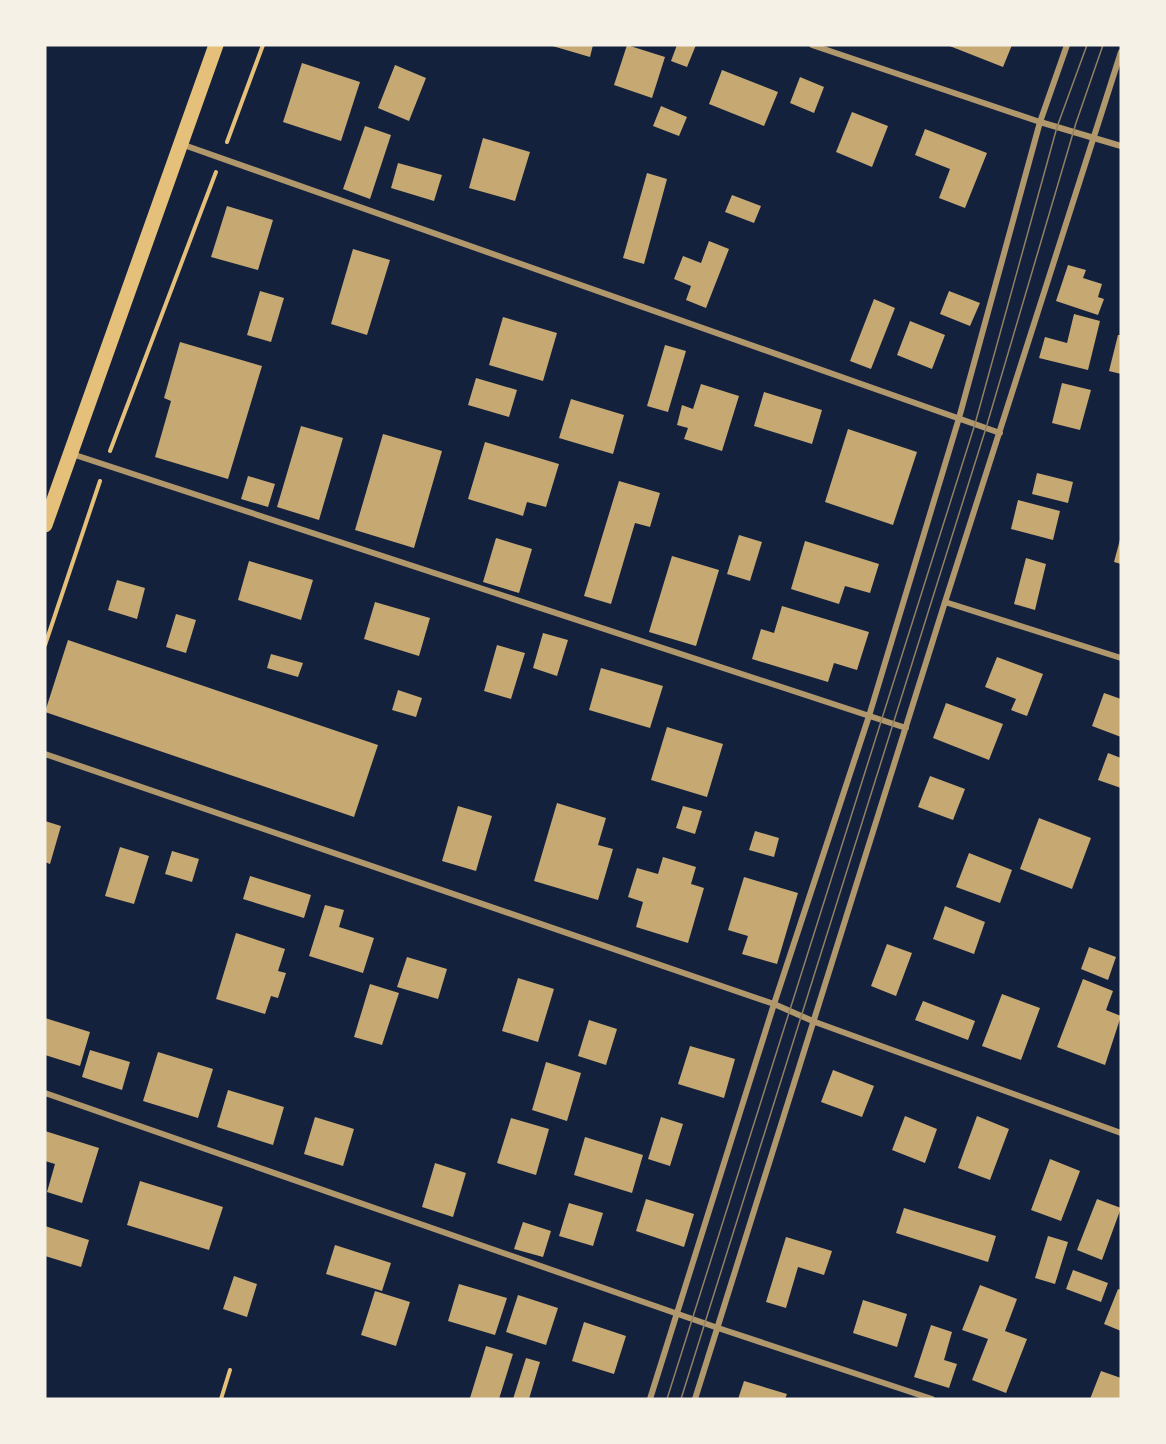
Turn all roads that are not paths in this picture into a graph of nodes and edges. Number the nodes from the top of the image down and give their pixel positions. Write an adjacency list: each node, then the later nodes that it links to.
1 (216, 45): 7 (main road)
2 (812, 45): 5 (street)
3 (1067, 45): 5 (street)
4 (1121, 52): 6 (street)
5 (1040, 122): 6 (street); 9 (street)
6 (1094, 138): 8 (street); 10 (street)
7 (181, 144): 9 (street); 11 (main road)
8 (1121, 146)
9 (959, 418): 10 (street); 15 (street)
10 (1000, 433): 13 (street)
11 (72, 454): 12 (main road); 15 (street)
12 (45, 525)
13 (945, 602): 14 (street); 16 (street)
14 (1121, 658)
15 (869, 716): 16 (street); 18 (street)
16 (906, 728): 19 (street)
17 (45, 754): 18 (street)
18 (774, 1004): 19 (street); 22 (street)
19 (814, 1022): 21 (street); 23 (street)
20 (45, 1094): 22 (street)
21 (1121, 1133)
22 (677, 1314): 23 (street); 24 (street)
23 (718, 1328): 25 (street); 26 (street)
24 (650, 1399)
25 (695, 1399)
26 (932, 1399)

